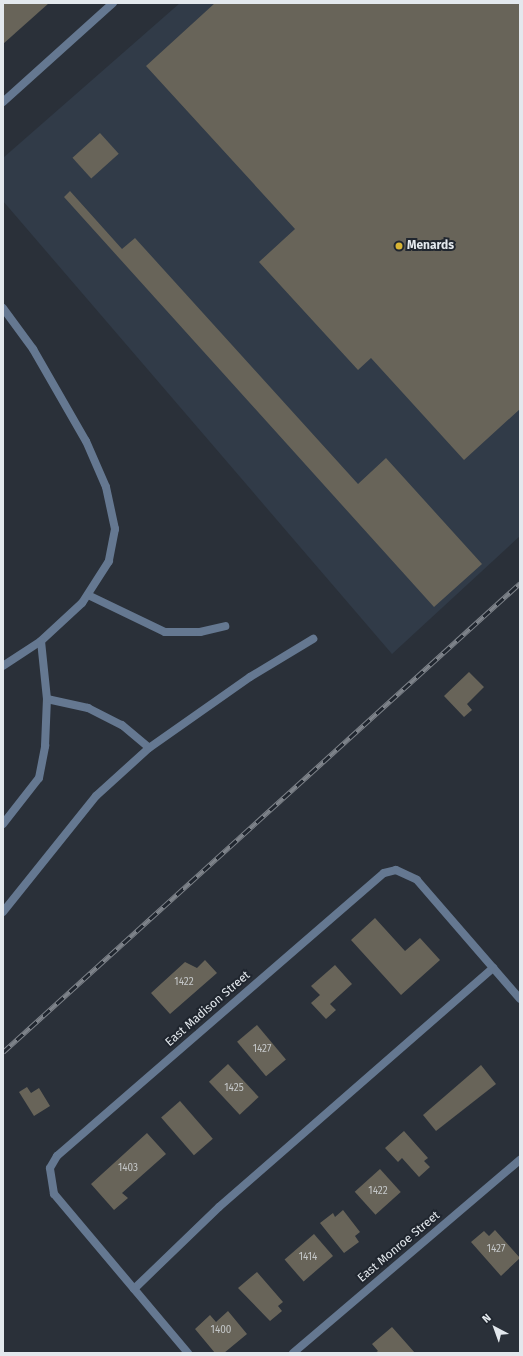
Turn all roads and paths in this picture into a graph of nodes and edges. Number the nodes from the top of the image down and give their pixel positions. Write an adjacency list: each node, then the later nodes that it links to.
1 (113, 3): 2 (street)
2 (3, 102)
3 (3, 308): 4 (street)
4 (88, 595): 5 (street); 7 (street)
5 (225, 626)
6 (313, 639): 10 (street)
7 (41, 641): 8 (street); 9 (street)
8 (3, 666)
9 (47, 699): 10 (street); 11 (street)
10 (149, 748): 12 (street)
11 (3, 824)
12 (3, 912)
13 (493, 968): 14 (street, East Madison Street); 16 (street); 16 (street, East Madison Street)
14 (520, 999)
15 (520, 1160): 18 (street, East Monroe Street)
16 (134, 1289): 17 (street, East Madison Street)
17 (188, 1353)
18 (293, 1353)

